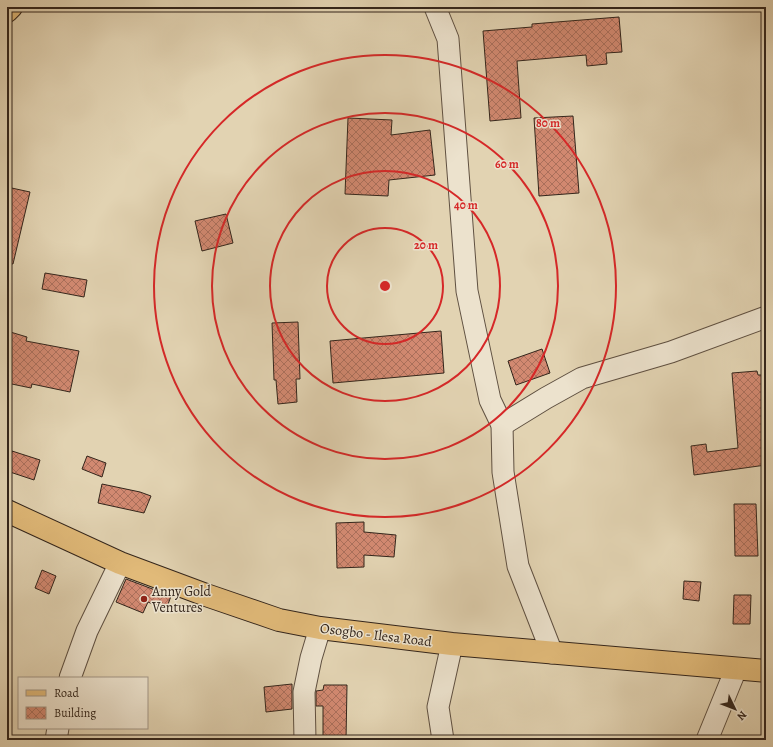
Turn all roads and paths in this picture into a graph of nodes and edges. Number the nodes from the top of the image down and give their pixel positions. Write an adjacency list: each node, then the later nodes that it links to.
1 (11, 7): 3 (main road)
2 (435, 7): 5 (street)
3 (7, 11)
4 (766, 317): 5 (street)
5 (502, 425): 10 (street)
6 (7, 512): 7 (main road, Osogbo - Ilesa Road)
7 (120, 563): 8 (main road, Osogbo - Ilesa Road); 13 (street)
8 (320, 628): 9 (main road, Osogbo - Ilesa Road); 16 (street)
9 (452, 644): 10 (main road, Osogbo - Ilesa Road); 17 (street)
10 (552, 653): 11 (main road, Osogbo - Ilesa Road)
11 (736, 669): 12 (main road, Osogbo - Ilesa Road); 18 (street)
12 (766, 671)
13 (70, 677)
14 (58, 729): 15 (street)
15 (56, 740)
16 (305, 740)
17 (443, 740)
18 (707, 740)

